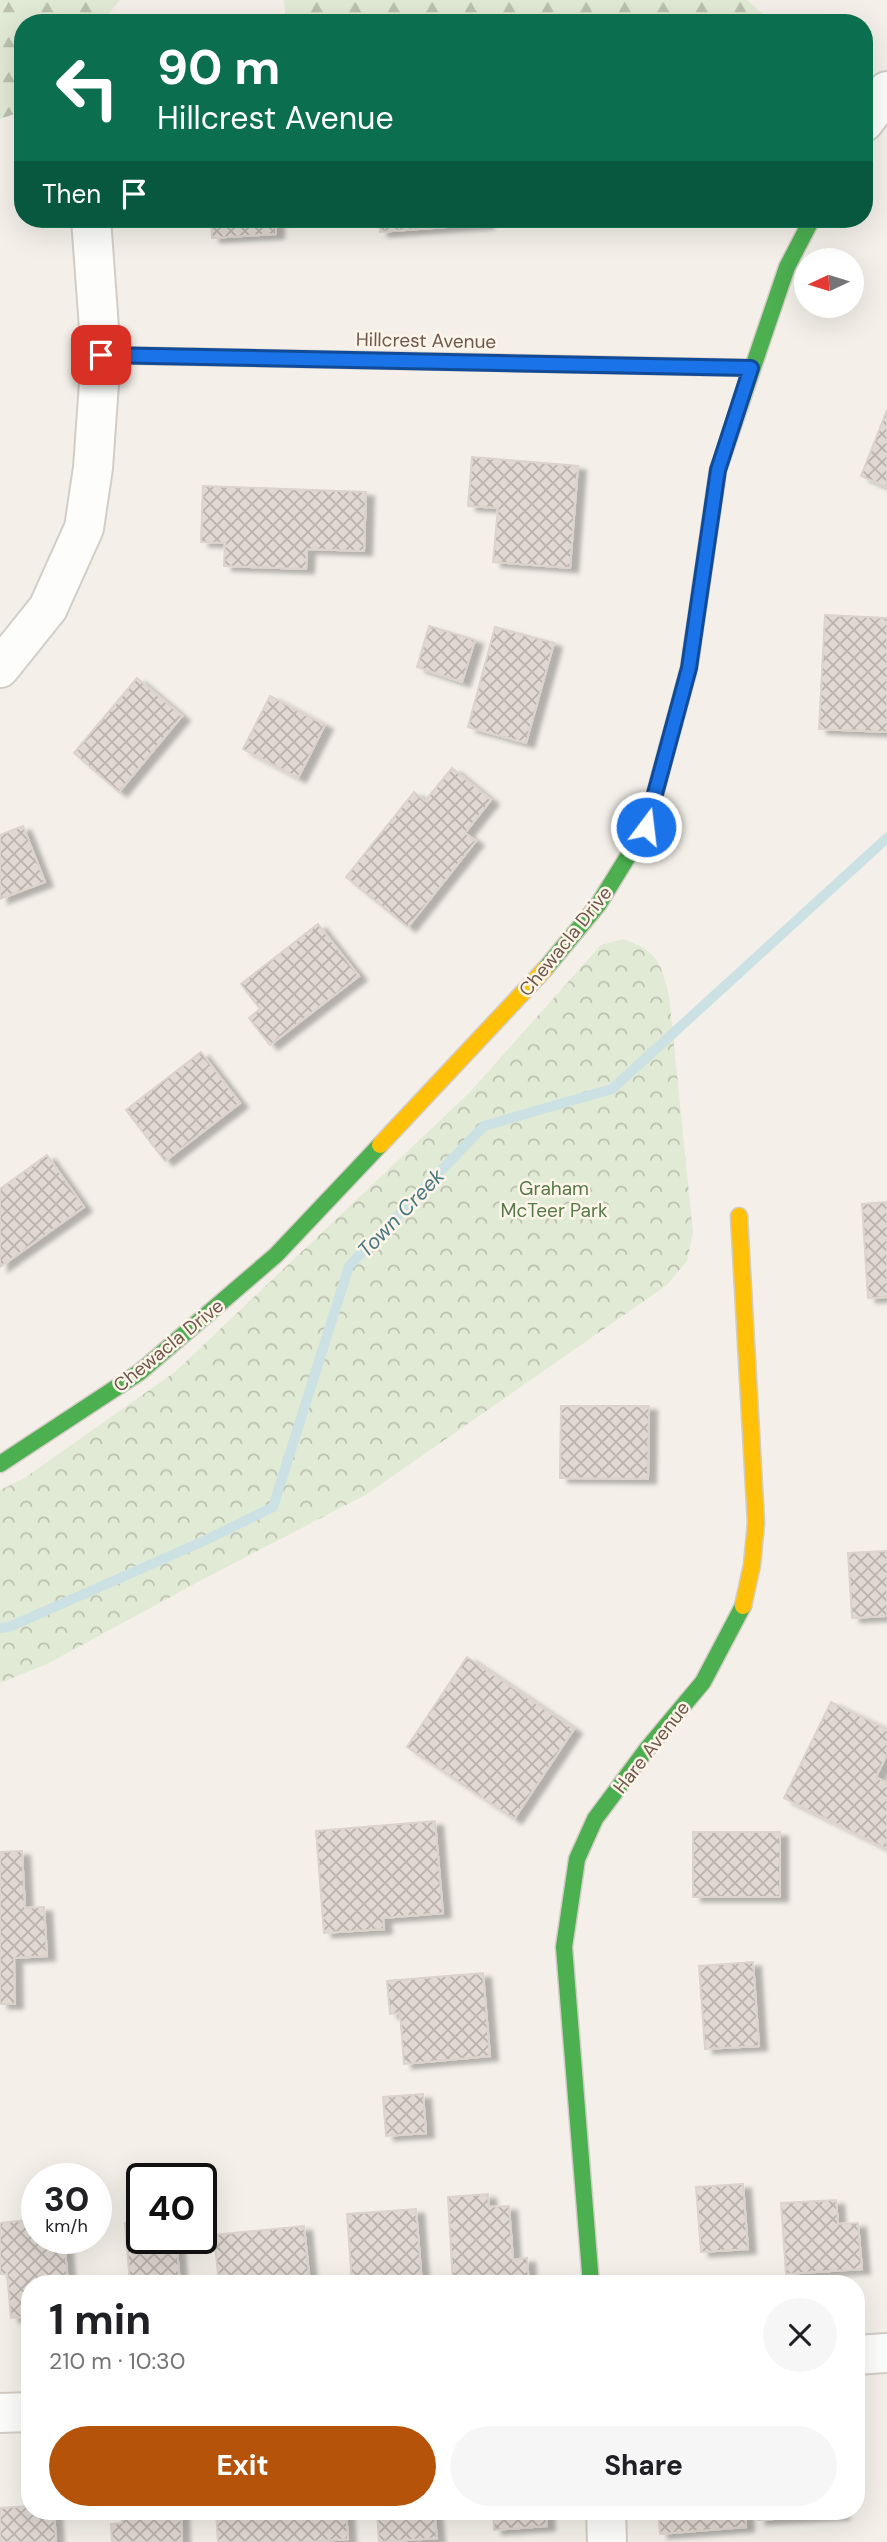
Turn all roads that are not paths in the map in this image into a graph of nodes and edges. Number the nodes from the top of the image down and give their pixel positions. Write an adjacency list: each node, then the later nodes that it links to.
1 (887, 90): 2 (street)
2 (873, 109)
3 (92, 228): 5 (street)
4 (807, 228): 6 (street, Chewacla Drive)
5 (101, 355): 6 (street, Hillcrest Avenue); 7 (street)
6 (751, 368): 9 (street, Chewacla Drive)
7 (0, 668)
8 (739, 1216): 10 (street, Hare Avenue)
9 (0, 1464)
10 (590, 2275)
11 (887, 2353): 12 (street)
12 (865, 2354)
13 (21, 2412): 14 (street)
14 (0, 2413)
15 (606, 2520): 16 (street)
16 (607, 2542)

